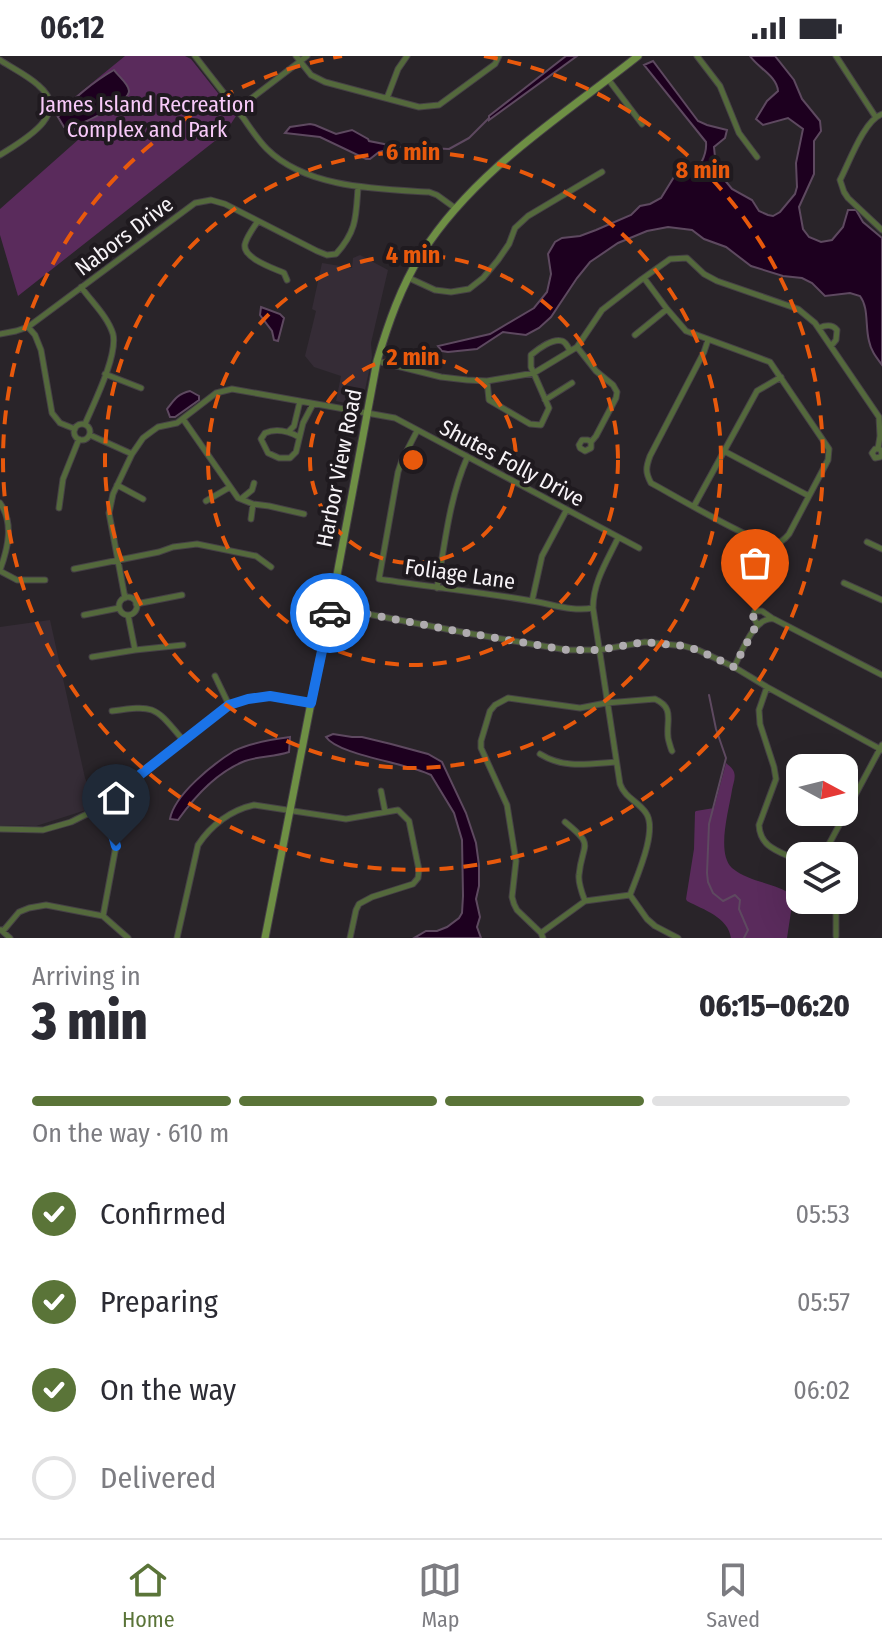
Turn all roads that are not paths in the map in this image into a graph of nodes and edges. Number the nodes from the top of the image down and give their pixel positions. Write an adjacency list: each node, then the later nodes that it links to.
1 (195, 56): 12 (street)
2 (307, 56): 8 (street)
3 (407, 56): 11 (street)
4 (499, 56): 11 (street)
5 (638, 56): 10 (main road, Harbor View Road)
6 (697, 56): 16 (street)
7 (839, 57): 13 (street)
8 (298, 59): 11 (street); 12 (street)
9 (0, 60): 15 (street)
10 (608, 79): 14 (street); 19 (main road, Harbor View Road)
11 (387, 98)
12 (236, 110): 18 (street)
13 (879, 115): 21 (street)
14 (642, 124)
15 (0, 155)
16 (757, 157)
17 (602, 172): 22 (street)
18 (358, 187): 19 (street); 20 (street, Nabors Drive)
19 (455, 208): 22 (main road, Harbor View Road)
20 (258, 221): 24 (street); 25 (street, Nabors Drive)
21 (882, 230)
22 (409, 278): 35 (main road, Harbor View Road)
23 (644, 278): 26 (street); 28 (street); 33 (street)
24 (287, 280)
25 (81, 287): 27 (street, Nabors Drive); 37 (street)
26 (667, 309): 30 (street); 31 (street)
27 (28, 327): 29 (street, Nabors Drive); 48 (street)
28 (819, 328): 32 (street); 32 (street)
29 (0, 334)
30 (635, 335)
31 (708, 340): 38 (street); 68 (street)
32 (831, 346): 55 (street)
33 (577, 347): 34 (street); 54 (street)
34 (570, 351): 36 (street); 36 (street)
35 (377, 361): 39 (street); 45 (main road, Harbor View Road)
36 (534, 373): 39 (street); 42 (street)
37 (105, 374): 41 (street); 47 (street)
38 (781, 377): 56 (street); 62 (street)
39 (487, 381): 42 (street)
40 (572, 383): 42 (street)
41 (141, 388)
42 (545, 400)
43 (300, 401): 44 (street, Shutes Folly Drive); 46 (street, Shutes Folly Drive); 50 (street)
44 (313, 404): 45 (street, Shutes Folly Drive); 52 (street)
45 (367, 414): 49 (street, Shutes Folly Drive); 89 (main road, Harbor View Road)
46 (183, 419): 57 (street, Shutes Folly Drive); 61 (street)
47 (85, 424): 48 (street); 51 (street)
48 (75, 429): 53 (street)
49 (417, 431): 58 (street, Shutes Folly Drive); 83 (street, Foliage Lane)
50 (288, 432): 52 (street); 52 (street)
51 (90, 435): 53 (street); 57 (street)
52 (299, 437)
53 (79, 439): 69 (street)
54 (591, 442)
55 (878, 449)
56 (724, 451): 62 (street); 68 (street)
57 (132, 454): 60 (street)
58 (467, 458): 70 (street, Shutes Folly Drive); 83 (street)
59 (254, 483): 64 (street)
60 (117, 485): 63 (street); 77 (street)
61 (230, 487): 64 (street); 65 (street)
62 (809, 496): 68 (street)
63 (143, 499)
64 (241, 499): 67 (street)
65 (206, 501)
66 (0, 503): 80 (street)
67 (253, 504): 71 (street); 72 (street)
68 (694, 506)
69 (59, 508)
70 (566, 511): 73 (street, Shutes Folly Drive); 87 (street)
71 (304, 514)
72 (251, 519)
73 (618, 538): 75 (street, Shutes Folly Drive); 91 (street)
74 (867, 542): 76 (street)
75 (639, 548)
76 (882, 549)
77 (117, 560): 78 (street); 79 (street); 85 (street)
78 (271, 567)
79 (74, 569)
80 (0, 570): 81 (street)
81 (45, 580)
82 (844, 583): 86 (street)
83 (437, 588): 87 (street, Foliage Lane)
84 (182, 595): 88 (street)
85 (125, 598): 88 (street); 90 (street)
86 (882, 600)
87 (532, 601): 91 (street, Foliage Lane)
88 (136, 604): 93 (street)
89 (331, 607): 98 (street); 104 (main road, Harbor View Road)
90 (119, 608): 92 (street); 93 (street)
91 (593, 608): 98 (street)
92 (84, 615)
93 (128, 615): 97 (street)
94 (774, 619): 95 (street); 95 (street); 101 (street)
95 (757, 624): 100 (street)
96 (183, 645): 97 (street)
97 (135, 650): 99 (street)
98 (599, 650): 100 (street); 105 (street)
99 (92, 657)
100 (734, 667): 103 (street)
101 (882, 675)
102 (215, 676): 106 (street)
103 (767, 687): 109 (street); 120 (street)
104 (311, 703): 106 (street); 114 (main road, Harbor View Road)
105 (606, 703): 110 (street); 112 (street); 126 (street)
106 (229, 705): 108 (street)
107 (112, 711): 108 (street)
108 (183, 740): 115 (street)
109 (881, 748): 119 (street)
110 (672, 751)
111 (540, 754): 112 (street)
112 (615, 762): 121 (street)
113 (381, 791): 116 (street)
114 (290, 809): 116 (street); 130 (street); 131 (main road, Harbor View Road)
115 (95, 810): 118 (street); 124 (street)
116 (385, 811): 132 (street)
117 (565, 822): 122 (street)
118 (0, 829)
119 (830, 842)
120 (786, 855)
121 (630, 895): 122 (street); 133 (street)
122 (585, 901): 126 (street)
123 (836, 914): 127 (street)
124 (103, 916): 125 (street); 129 (street)
125 (1, 930): 128 (street)
126 (542, 936)
127 (836, 936)
128 (10, 938)
129 (128, 938)
130 (177, 938)
131 (265, 938)
132 (350, 938)
133 (678, 938)

